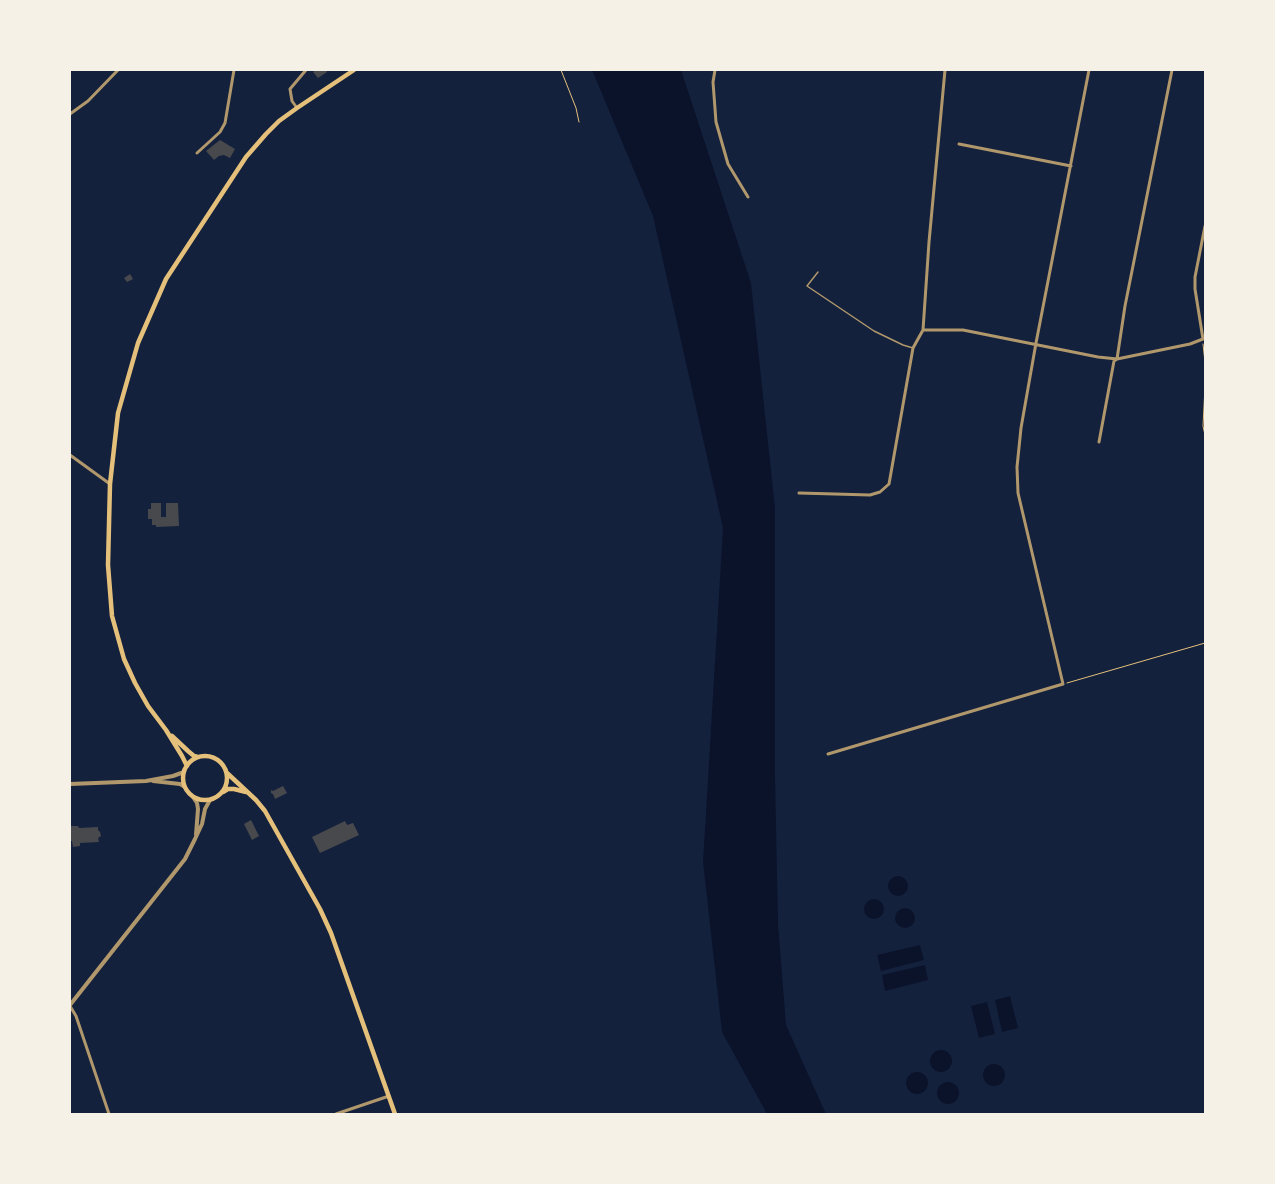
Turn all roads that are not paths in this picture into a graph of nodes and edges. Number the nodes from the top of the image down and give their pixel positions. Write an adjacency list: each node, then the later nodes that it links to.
1 (118, 70): 10 (street)
2 (234, 70): 12 (street)
3 (306, 70): 9 (street)
4 (354, 70): 9 (main road)
5 (715, 70): 14 (street)
6 (945, 70): 17 (street)
7 (1089, 70): 13 (street)
8 (1172, 70): 20 (street)
9 (296, 108): 23 (main road)
10 (70, 114)
11 (959, 144): 13 (street)
12 (197, 153)
13 (1071, 166): 18 (street)
14 (748, 197)
15 (1205, 226): 20 (street)
16 (818, 272): 19 (lane)
17 (922, 330): 18 (street); 19 (street)
18 (1036, 343): 20 (street); 26 (street)
19 (913, 348): 24 (street)
20 (1117, 359): 21 (street)
21 (1099, 442)
22 (70, 455): 23 (street)
23 (110, 484): 25 (main road)
24 (799, 493)
25 (166, 730): 27 (main road); 28 (main road)
26 (828, 754)
27 (199, 757): 28 (main road); 30 (main road)
28 (187, 766): 29 (main road)
29 (184, 772): 31 (street); 33 (main road)
30 (227, 773): 34 (main road); 35 (main road)
31 (146, 781): 32 (street); 33 (street)
32 (70, 784)
33 (185, 787): 36 (main road)
34 (223, 792): 35 (main road); 37 (main road)
35 (248, 792): 40 (main road)
36 (193, 797): 37 (main road); 38 (street)
37 (210, 800): 38 (street)
38 (195, 839): 39 (street)
39 (70, 1006): 41 (street)
40 (389, 1096): 42 (street); 43 (main road)
41 (109, 1114)
42 (336, 1114)
43 (395, 1114)

